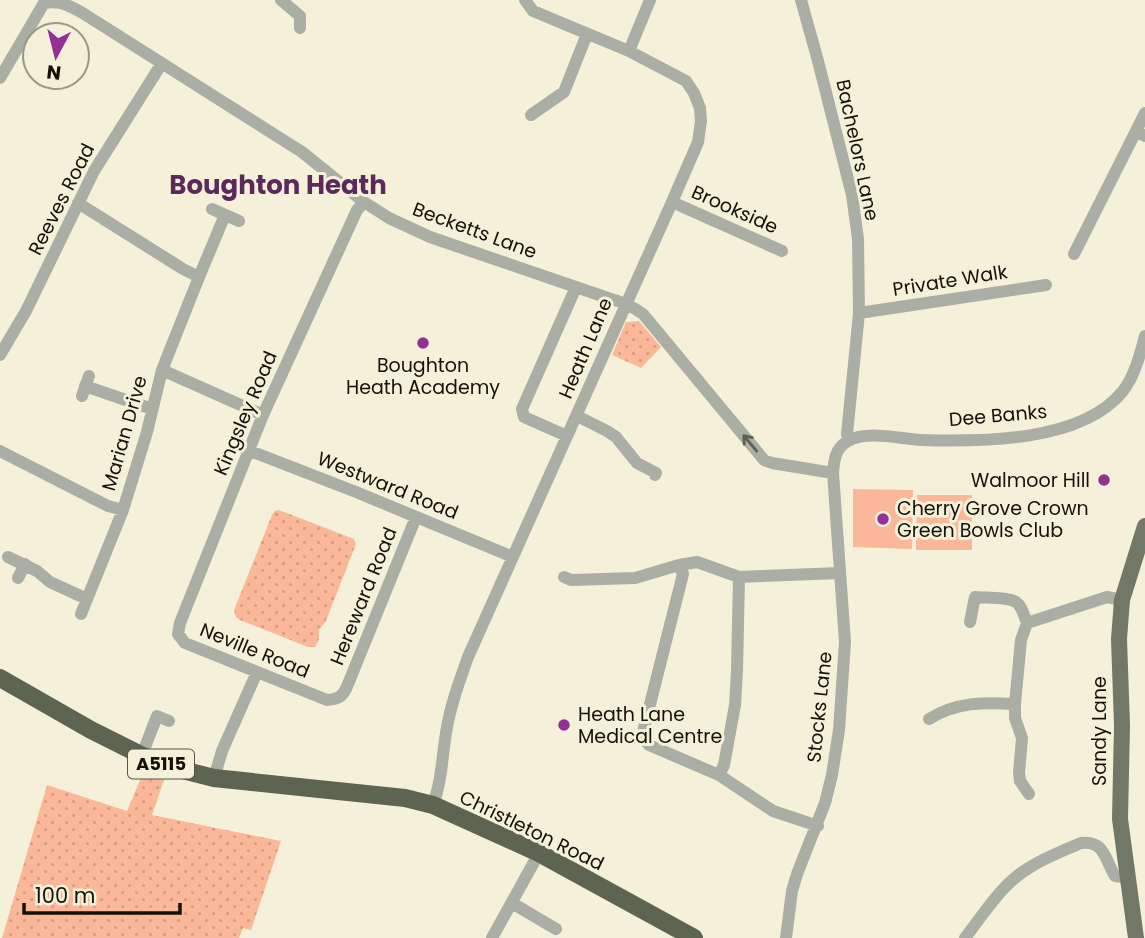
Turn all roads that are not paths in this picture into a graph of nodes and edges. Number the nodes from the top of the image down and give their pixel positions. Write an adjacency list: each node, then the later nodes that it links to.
1 (51, 0): 6 (street, Becketts Lane); 11 (street)
2 (281, 0): 7 (street)
3 (525, 0): 8 (street, Heath Lane)
4 (650, 0): 9 (street)
5 (801, 0): 27 (street, Bachelors Lane)
6 (84, 6): 10 (street, Becketts Lane)
7 (302, 17)
8 (587, 34): 9 (street, Heath Lane); 13 (street)
9 (629, 51): 16 (street, Heath Lane)
10 (162, 63): 15 (street, Becketts Lane); 17 (street, Reeves Road)
11 (0, 79)
12 (1145, 113): 14 (street)
13 (531, 115)
14 (1140, 134): 22 (street)
15 (364, 202): 25 (street, Becketts Lane); 33 (street, Kingsley Road)
16 (672, 202): 21 (street, Brookside); 26 (street, Heath Lane)
17 (78, 203): 23 (street); 29 (street, Reeves Road)
18 (212, 209): 19 (street)
19 (225, 215): 20 (street); 23 (street, Marian Drive)
20 (239, 220)
21 (782, 251)
22 (1073, 254)
23 (199, 277): 30 (street, Marian Drive)
24 (1046, 285): 27 (street, Private Walk)
25 (576, 287): 26 (street, Becketts Lane); 35 (street)
26 (626, 302): 34 (street, Heath Lane); 40 (street, Becketts Lane, one-way to 26)
27 (859, 313): 36 (street, Bachelors Lane)
28 (1145, 337): 36 (street, Dee Banks)
29 (0, 355)
30 (162, 370): 32 (street, Marian Drive); 33 (street)
31 (85, 386): 32 (street)
32 (152, 409): 41 (street, Marian Drive)
33 (262, 415): 37 (street, Kingsley Road)
34 (577, 416): 35 (street, Heath Lane); 39 (street)
35 (566, 436): 45 (street, Heath Lane)
36 (849, 440): 40 (street, Bachelors Lane)
37 (248, 450): 42 (street, Westward Road); 57 (street, Kingsley Road)
38 (0, 451): 41 (street)
39 (656, 474)
40 (833, 474): 48 (street, Stocks Lane)
41 (122, 510): 52 (street, Marian Drive)
42 (416, 517): 45 (street, Westward Road); 60 (street, Hereward Road)
43 (1145, 526): 53 (main road, Sandy Lane)
44 (8, 556): 46 (street)
45 (513, 557): 68 (street, Heath Lane)
46 (25, 564): 51 (street); 52 (street)
47 (679, 565): 49 (street); 50 (street); 65 (street)
48 (840, 573): 50 (street); 69 (street, Stocks Lane)
49 (570, 574)
50 (739, 577): 65 (street)
51 (18, 578)
52 (87, 599): 54 (street, Marian Drive)
53 (1122, 600): 56 (street); 71 (main road, Sandy Lane)
54 (81, 614)
55 (970, 622): 56 (street)
56 (1027, 623): 61 (street)
57 (185, 643): 58 (street, Neville Road)
58 (257, 672): 60 (street, Neville Road); 66 (street)
59 (0, 678): 64 (highway, A5115)
60 (346, 689)
61 (1015, 704): 62 (street); 67 (street)
62 (935, 711)
63 (169, 721): 64 (street)
64 (142, 755): 66 (highway, A5115)
65 (719, 775): 69 (street)
66 (214, 778): 68 (highway, Christleton Road / A5115)
67 (1029, 794)
68 (433, 804): 70 (highway, Christleton Road / A5115)
69 (818, 825): 76 (street, Stocks Lane)
70 (539, 853): 72 (street); 75 (highway, Christleton Road / A5115)
71 (1128, 878): 77 (street); 78 (main road, Sandy Lane)
72 (512, 903): 73 (street); 74 (street)
73 (556, 929)
74 (492, 938)
75 (694, 938)
76 (786, 938)
77 (965, 938)
78 (1136, 938)

